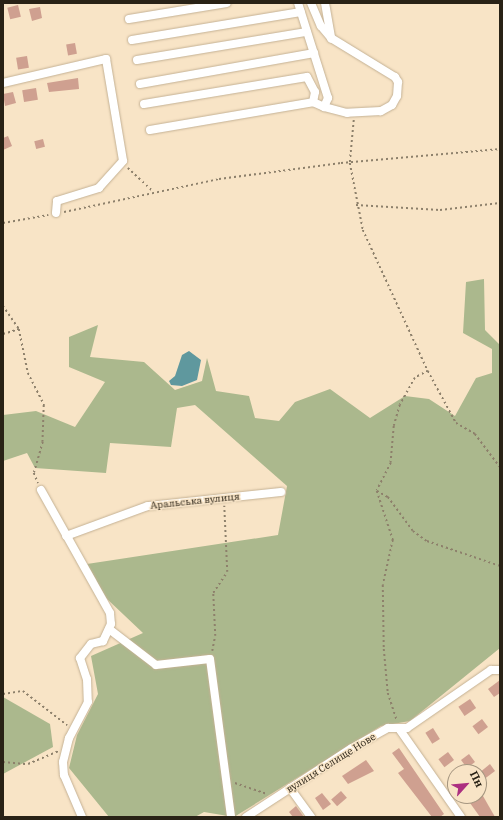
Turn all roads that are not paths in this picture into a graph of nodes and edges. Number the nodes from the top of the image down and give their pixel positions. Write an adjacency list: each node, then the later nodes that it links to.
1 (227, 3): 6 (street)
2 (298, 3): 5 (street)
3 (311, 3): 8 (street)
4 (325, 3): 8 (street)
5 (301, 12): 7 (street); 9 (street)
6 (129, 19)
7 (308, 32): 10 (street); 11 (street)
8 (330, 38): 16 (street)
9 (132, 40)
10 (314, 53): 13 (street); 16 (street)
11 (137, 60)
12 (3, 83): 18 (street)
13 (140, 84)
14 (314, 102): 15 (street); 16 (street); 17 (street)
15 (144, 104)
16 (324, 107)
17 (150, 130)
18 (56, 214)
19 (41, 490): 21 (street)
20 (281, 492): 21 (street, Аральська вулиця)
21 (66, 536): 22 (street)
22 (109, 629): 26 (street); 27 (street)
23 (500, 670): 24 (street, вулиця Селище Нове)
24 (400, 730): 25 (street, вулиця Селище Нове); 30 (street)
25 (290, 788): 28 (street, вулиця Селище Нове); 29 (street)
26 (82, 817)
27 (231, 817)
28 (246, 817)
29 (311, 817)
30 (461, 817)

